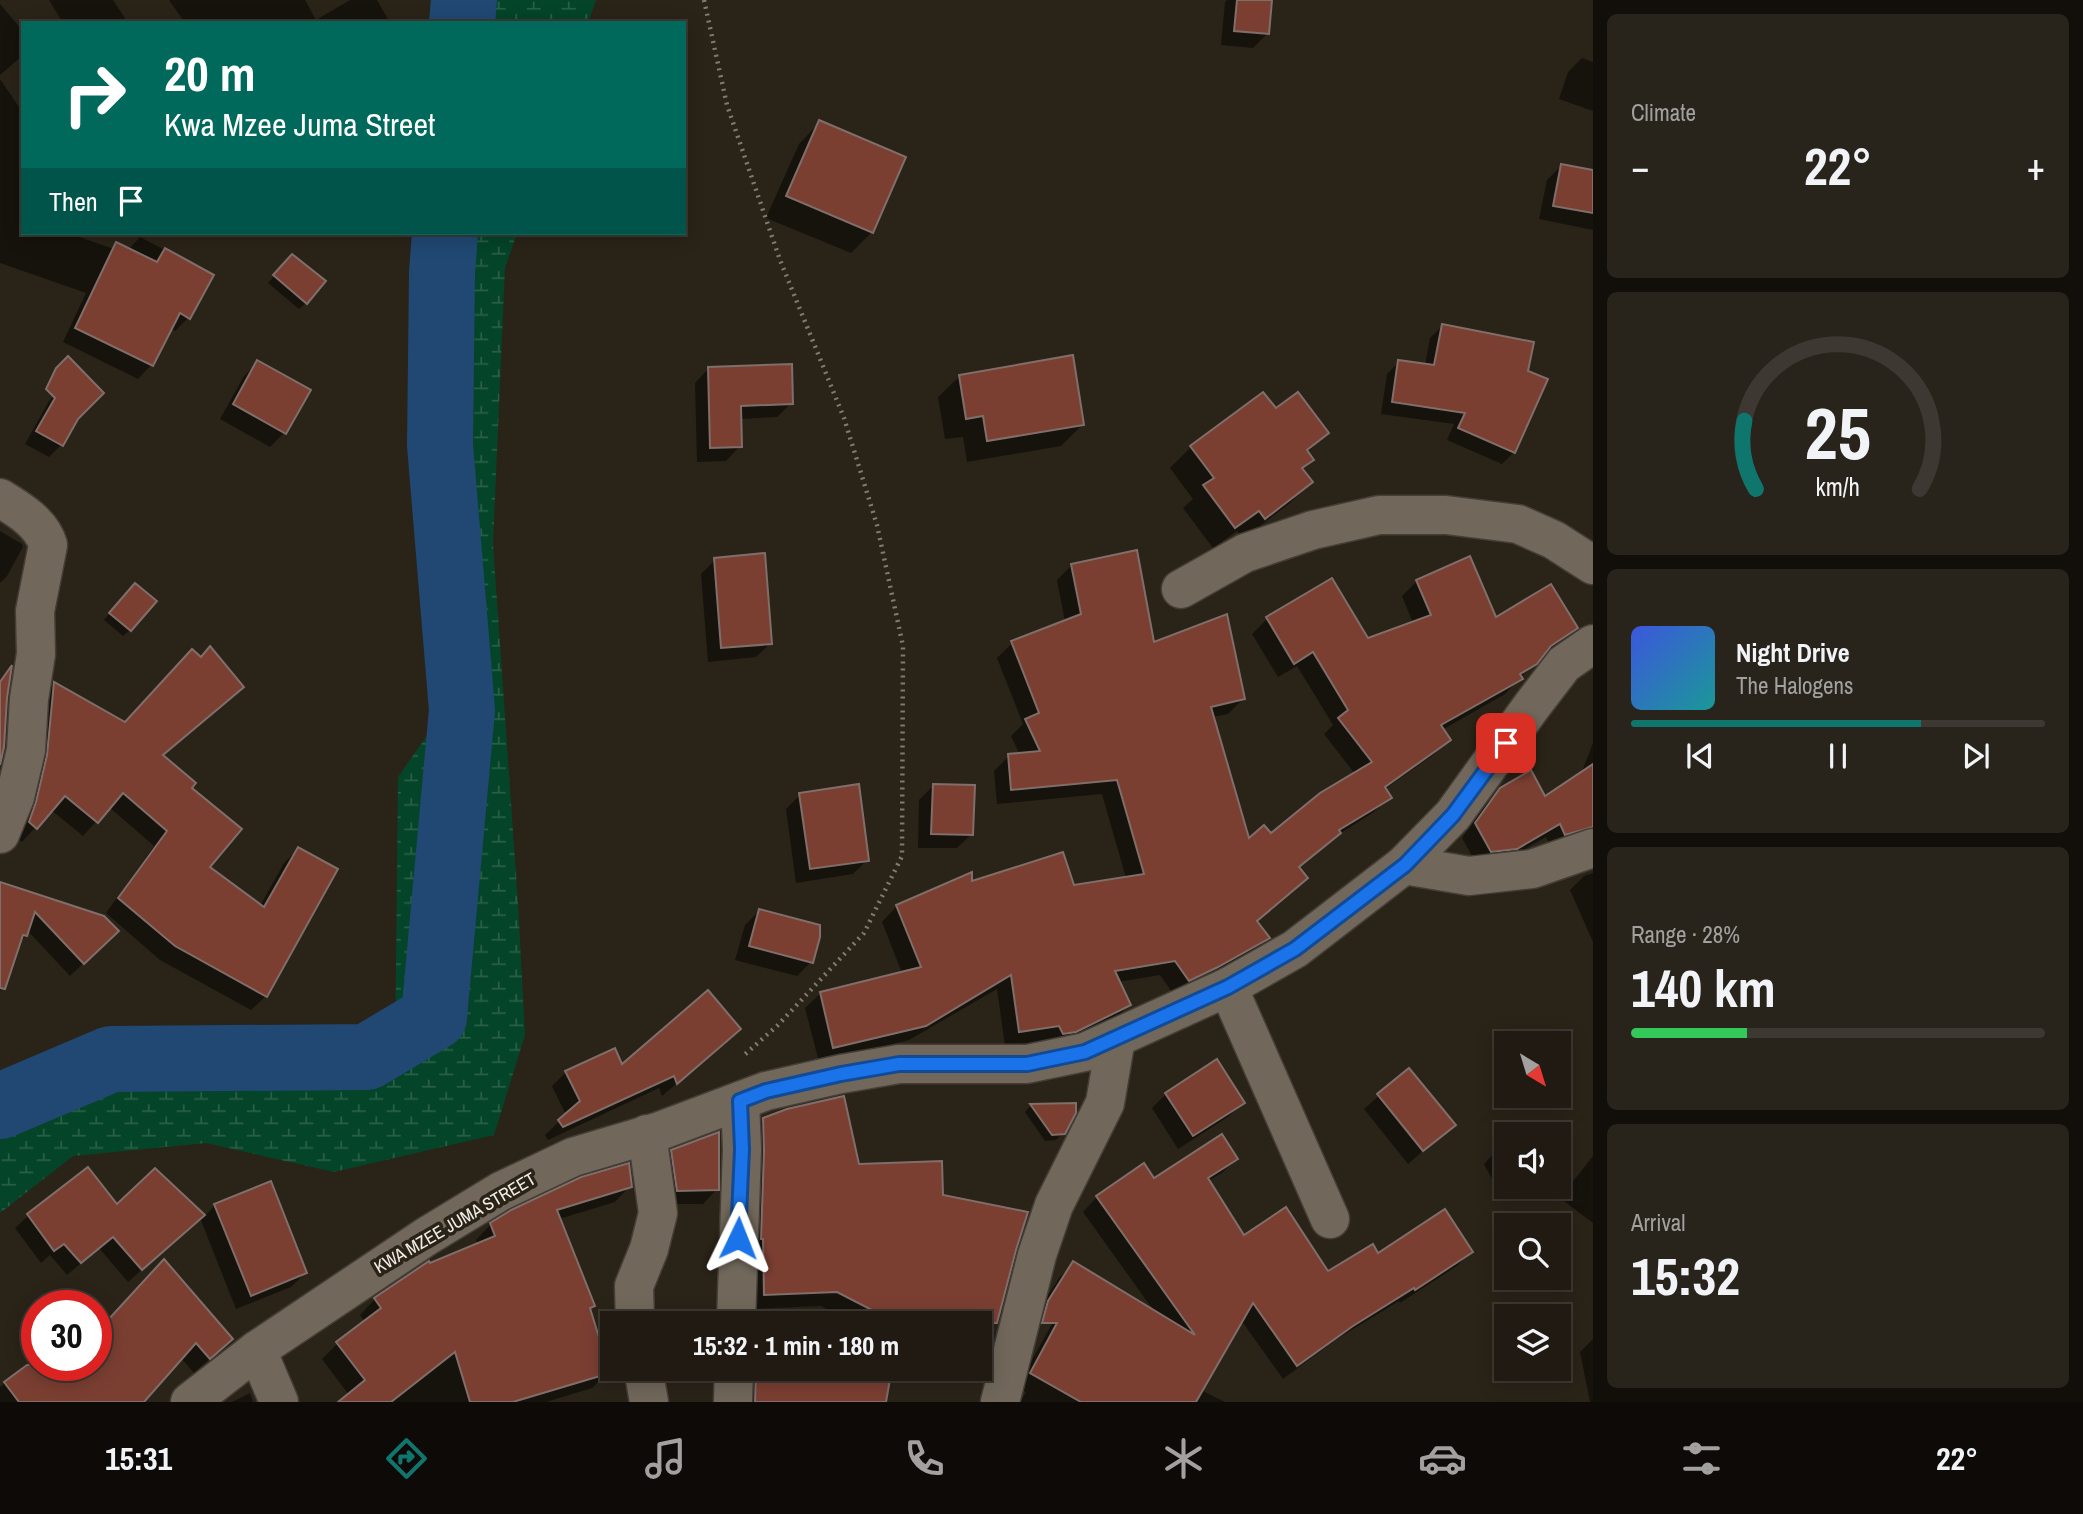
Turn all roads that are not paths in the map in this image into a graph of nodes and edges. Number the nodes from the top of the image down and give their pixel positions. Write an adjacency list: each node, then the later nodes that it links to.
1 (0, 498): 5 (street)
2 (1593, 565): 3 (street)
3 (1181, 589)
4 (1593, 644): 7 (street, KWA MZEE JUMA STREET)
5 (0, 834)
6 (1593, 848): 7 (street)
7 (1405, 865): 8 (street, KWA MZEE JUMA STREET)
8 (1228, 987): 9 (street, KWA MZEE JUMA STREET); 12 (street)
9 (1116, 1038): 10 (street, KWA MZEE JUMA STREET); 22 (street)
10 (740, 1101): 11 (street, KWA MZEE JUMA STREET); 14 (street)
11 (647, 1134): 13 (street); 15 (street, KWA MZEE JUMA STREET)
12 (1330, 1219)
13 (635, 1311)
14 (736, 1311)
15 (257, 1350): 18 (street, KWA MZEE JUMA STREET); 19 (street)
16 (645, 1381): 20 (street)
17 (734, 1381): 21 (street)
18 (190, 1402)
19 (279, 1402)
20 (649, 1402)
21 (733, 1402)
22 (1000, 1402)

